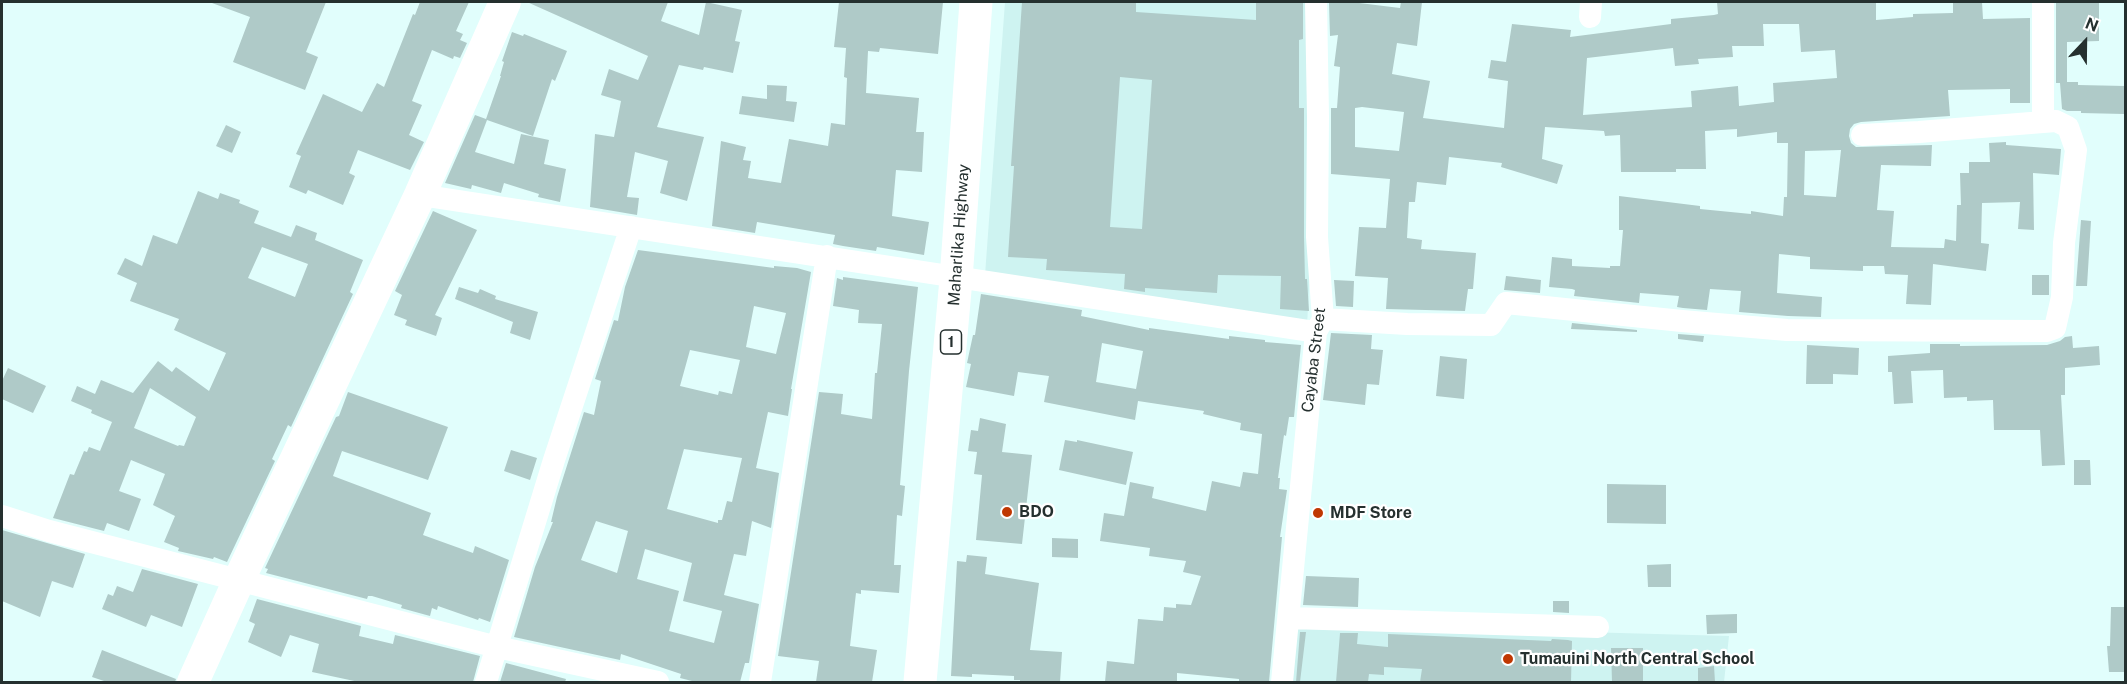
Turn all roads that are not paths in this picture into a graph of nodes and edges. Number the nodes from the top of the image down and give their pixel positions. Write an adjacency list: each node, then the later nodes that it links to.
1 (506, 2): 7 (street)
2 (976, 2): 10 (main road, Maharlika Highway / 1)
3 (1316, 2): 11 (street, Cayaba Street)
4 (2043, 2): 5 (street)
5 (2043, 122): 6 (street); 11 (street)
6 (1862, 135)
7 (420, 195): 8 (street); 13 (street)
8 (631, 227): 9 (street); 16 (street)
9 (827, 256): 10 (street); 20 (street)
10 (956, 279): 11 (street); 21 (main road, Maharlika Highway / 1)
11 (1319, 326): 14 (street, Cayaba Street)
12 (2, 516): 13 (street)
13 (239, 580): 16 (street); 17 (street)
14 (1289, 618): 15 (street); 22 (street, Cayaba Street)
15 (1598, 627)
16 (497, 647): 18 (street); 19 (street)
17 (193, 682)
18 (486, 682)
19 (658, 682)
20 (760, 682)
21 (920, 682)
22 (1282, 682)

